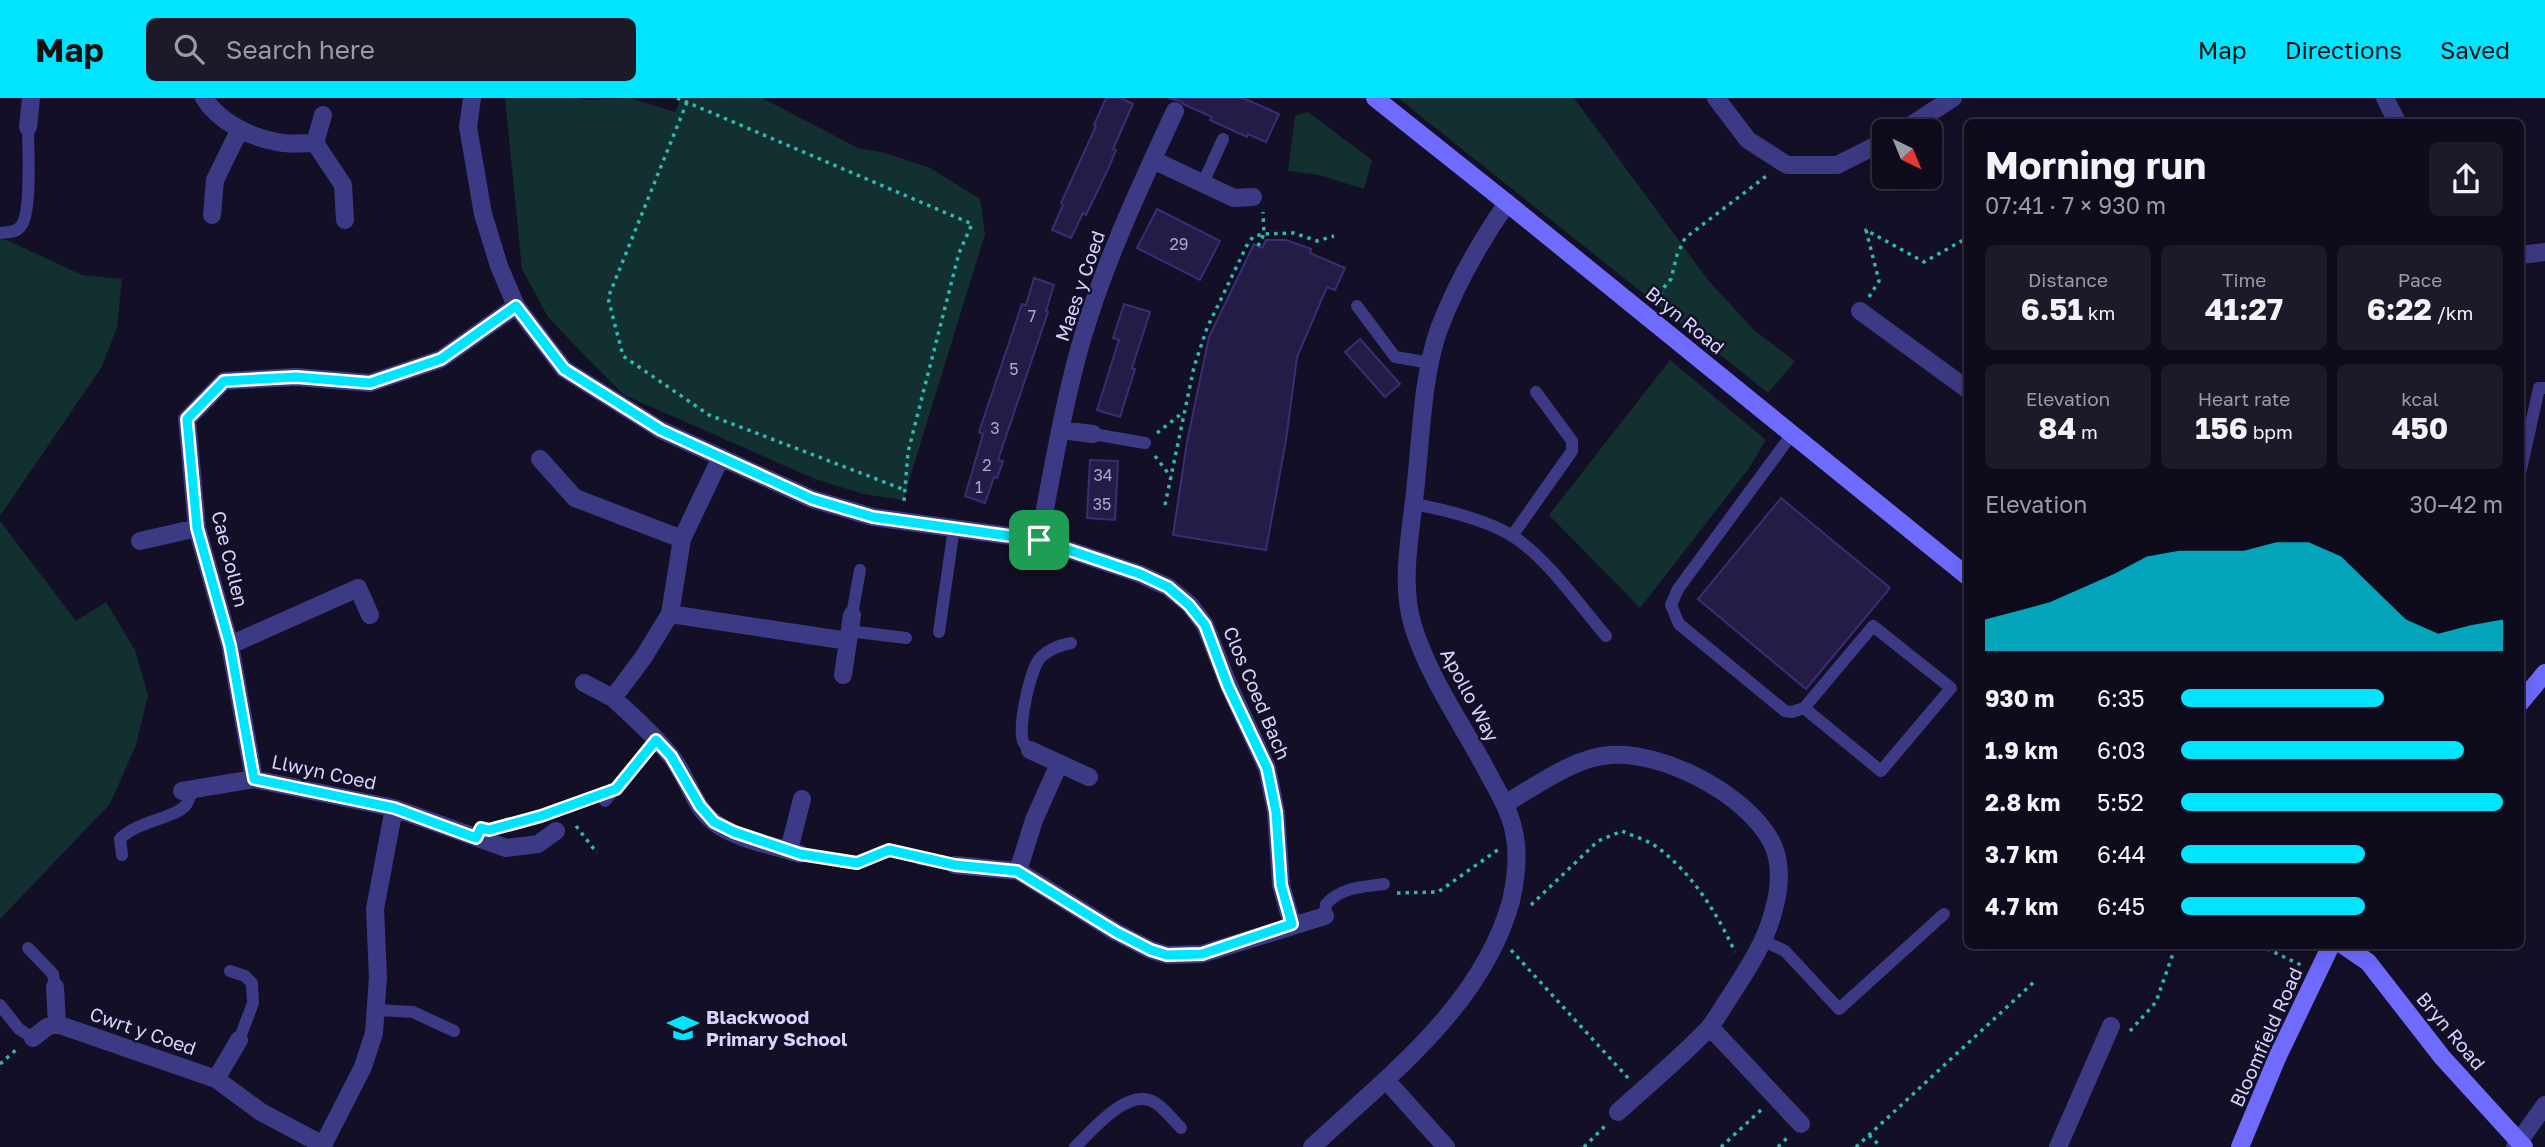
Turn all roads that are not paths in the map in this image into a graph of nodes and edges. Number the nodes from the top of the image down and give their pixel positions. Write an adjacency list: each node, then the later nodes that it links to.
1 (31, 98): 12 (street)
2 (204, 98): 13 (street)
3 (472, 98): 26 (street, Clos Coed Bach)
4 (1375, 98): 19 (street, Bryn Road)
5 (1716, 98): 16 (street)
6 (1953, 98): 10 (street)
7 (2385, 98): 11 (street)
8 (1175, 111): 17 (street, Maes y Coed)
9 (323, 115): 15 (street)
10 (1921, 119)
11 (2396, 119)
12 (28, 127): 23 (lane)
13 (240, 129): 15 (street); 21 (street)
14 (1223, 139): 18 (lane)
15 (316, 143): 22 (street)
16 (1872, 148)
17 (1153, 160): 18 (street); 33 (street, Maes y Coed)
18 (1203, 183): 20 (street)
19 (1507, 202): 29 (street, Apollo Way); 35 (street, Bryn Road)
20 (1258, 203)
21 (212, 215)
22 (345, 220)
23 (1, 233)
24 (2545, 252): 25 (street)
25 (2524, 255)
26 (516, 306): 38 (street, Clos Coed Bach); 41 (street, Cae Collen)
27 (1357, 306): 29 (lane)
28 (1860, 311): 30 (street)
29 (1431, 363): 40 (street, Apollo Way)
30 (1964, 387)
31 (2545, 388): 37 (lane)
32 (1536, 392): 43 (lane)
33 (1061, 430): 34 (street); 45 (street, Maes y Coed)
34 (1093, 434): 36 (lane)
35 (1792, 434): 48 (street, Bryn Road); 62 (lane)
36 (1145, 443)
37 (2524, 456)
38 (722, 457): 42 (street, Clos Coed Bach); 44 (street)
39 (540, 458): 44 (street)
40 (1414, 504): 43 (lane); 71 (street, Apollo Way)
41 (197, 528): 46 (street); 56 (street, Cae Collen)
42 (954, 528): 45 (street, Clos Coed Bach); 52 (lane)
43 (1513, 536): 53 (lane)
44 (682, 538): 49 (street)
45 (1039, 540): 83 (street, Clos Coed Bach)
46 (140, 541)
47 (860, 570): 51 (lane)
48 (1964, 574)
49 (670, 614): 51 (street); 60 (street)
50 (370, 615): 56 (street)
51 (850, 629): 54 (lane); 58 (street)
52 (939, 632)
53 (1606, 636)
54 (906, 638)
55 (1071, 643): 64 (lane)
56 (230, 645): 67 (street, Cae Collen)
57 (2545, 673): 61 (street)
58 (843, 675)
59 (584, 683): 60 (street)
60 (613, 698): 63 (street)
61 (2524, 698)
62 (1804, 708): 62 (lane)
63 (656, 740): 70 (lane); 74 (street)
64 (1030, 750): 65 (street)
65 (1059, 764): 66 (street); 79 (street)
66 (1089, 777)
67 (254, 779): 68 (street, Llwyn Coed); 72 (street, Llwyn Coed)
68 (188, 790): 75 (lane)
69 (802, 799): 74 (street)
70 (605, 801)
71 (1504, 804): 84 (street); 99 (street, Apollo Way)
72 (394, 808): 73 (street, Llwyn Coed); 91 (street, Cwrt y Coed)
73 (556, 831)
74 (794, 852): 77 (lane)
75 (122, 855)
76 (920, 859): 78 (lane)
77 (857, 863)
78 (955, 865): 79 (street)
79 (1017, 871): 83 (street)
80 (1379, 885): 82 (lane)
81 (1944, 915): 84 (lane)
82 (1325, 916): 83 (street)
83 (1292, 924)
84 (1763, 943): 94 (street)
85 (27, 948): 89 (lane)
86 (2329, 949): 110 (street, Bloomfield Road)
87 (2349, 949): 104 (street, Bryn Road)
88 (230, 971): 96 (lane)
89 (55, 987): 92 (street)
90 (0, 1005): 97 (lane)
91 (377, 1010): 95 (lane); 105 (street, Cwrt y Coed)
92 (57, 1024): 97 (street); 98 (street, Cwrt y Coed)
93 (2111, 1026): 109 (street)
94 (1710, 1027): 101 (street); 102 (street)
95 (454, 1031)
96 (239, 1040): 98 (street)
97 (27, 1042)
98 (216, 1079): 105 (street, Cwrt y Coed)
99 (1386, 1080): 107 (street, Apollo Way); 108 (street)
100 (2545, 1105): 104 (street)
101 (1618, 1112)
102 (1801, 1124)
103 (1181, 1128): 106 (lane)
104 (2519, 1145)
105 (322, 1146)
106 (1075, 1147)
107 (1312, 1147)
108 (1446, 1147)
109 (2059, 1147)
110 (2240, 1147)

